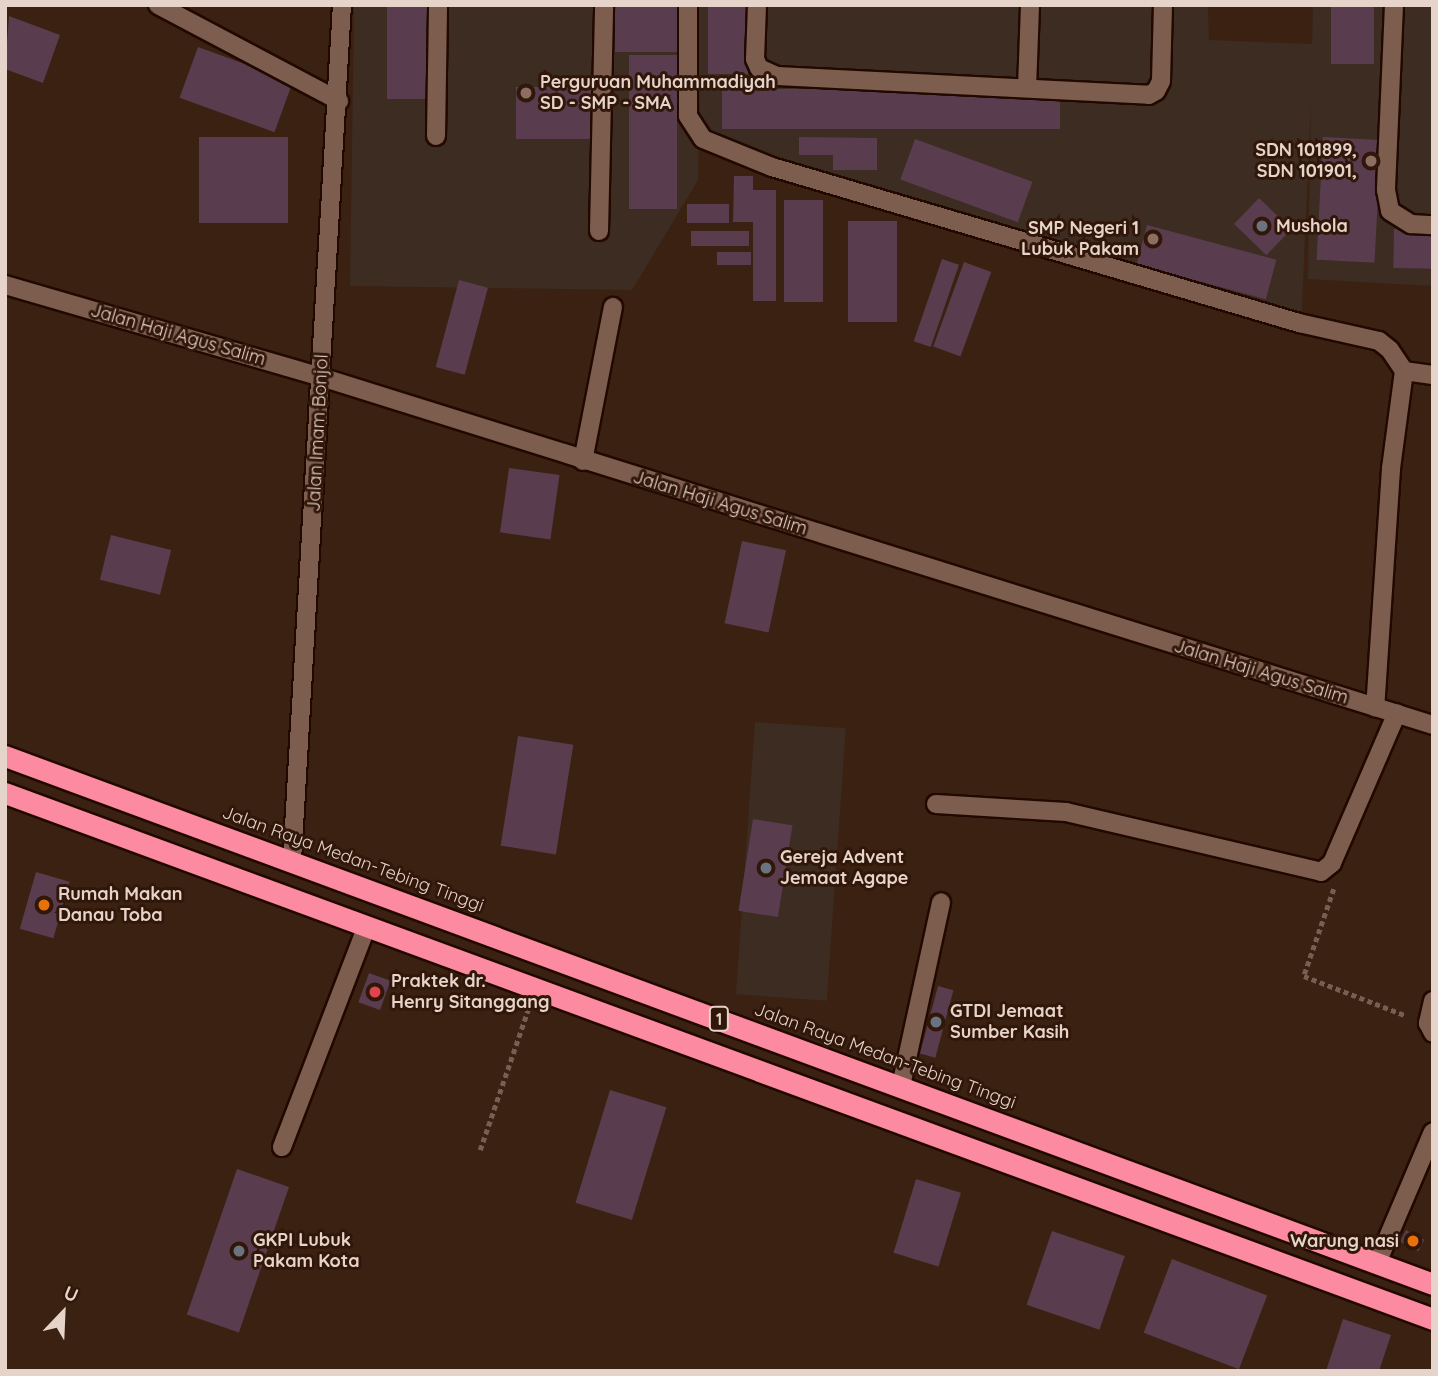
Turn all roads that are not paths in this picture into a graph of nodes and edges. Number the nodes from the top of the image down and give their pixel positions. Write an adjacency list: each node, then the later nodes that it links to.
1 (158, 5): 11 (street)
2 (342, 5): 11 (street, Jalan Imam Bonjol)
3 (438, 5): 12 (street)
4 (604, 5): 14 (street)
5 (688, 5): 17 (street)
6 (757, 5): 10 (street)
7 (1030, 5): 10 (street)
8 (1163, 5): 10 (street)
9 (1394, 5): 13 (street)
10 (1027, 88)
11 (339, 101): 19 (street, Jalan Imam Bonjol)
12 (436, 136)
13 (1433, 225)
14 (599, 232)
15 (5, 285): 19 (street, Jalan Haji Agus Salim)
16 (613, 307): 20 (street)
17 (1404, 371): 18 (street); 21 (street)
18 (1433, 375)
19 (321, 377): 20 (street, Jalan Haji Agus Salim); 27 (street, Jalan Imam Bonjol)
20 (583, 461): 21 (street, Jalan Haji Agus Salim)
21 (1375, 707): 22 (street, Jalan Haji Agus Salim)
22 (1397, 713): 23 (street, Jalan Haji Agus Salim); 26 (street)
23 (1433, 726)
24 (5, 756): 27 (highway, Jalan Raya Medan-Tebing Tinggi / 1)
25 (5, 793): 29 (highway, 1)
26 (936, 804)
27 (292, 861): 30 (highway, Jalan Raya Medan-Tebing Tinggi / 1)
28 (941, 902): 34 (street)
29 (366, 928): 31 (highway, 1); 36 (street)
30 (474, 928): 31 (highway); 34 (highway, Jalan Raya Medan-Tebing Tinggi / 1)
31 (463, 963): 39 (highway, 1)
32 (1433, 1001): 33 (street)
33 (1431, 1028)
34 (901, 1086): 37 (highway, Jalan Raya Medan-Tebing Tinggi / 1)
35 (1433, 1132): 37 (street)
36 (282, 1147)
37 (1377, 1263): 38 (highway, Jalan Raya Medan-Tebing Tinggi / 1)
38 (1433, 1284)
39 (1433, 1320)

